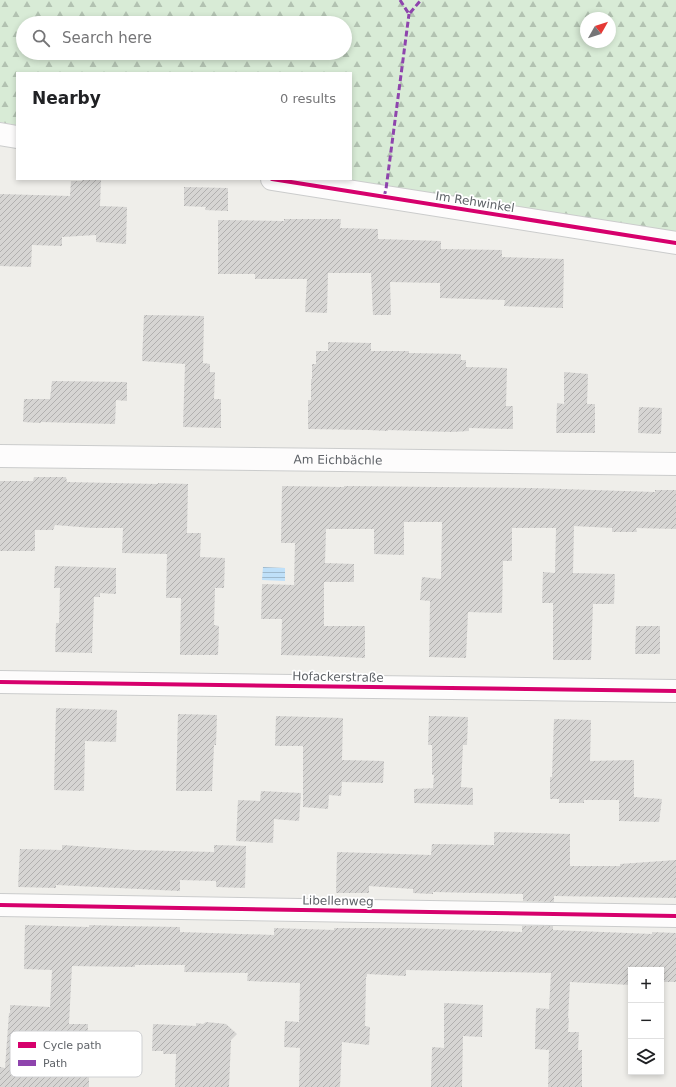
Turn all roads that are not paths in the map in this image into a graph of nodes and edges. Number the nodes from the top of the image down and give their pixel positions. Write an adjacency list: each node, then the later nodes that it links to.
1 (0, 134): 2 (street)
2 (16, 137)
3 (278, 180): 4 (street, Im Rehwinkel)
4 (676, 243)
5 (0, 456): 6 (street, Am Eichbächle)
6 (676, 464)
7 (0, 682): 8 (street, Hofackerstraße)
8 (676, 691)
9 (0, 906): 10 (street, Libellenweg)
10 (676, 916)

